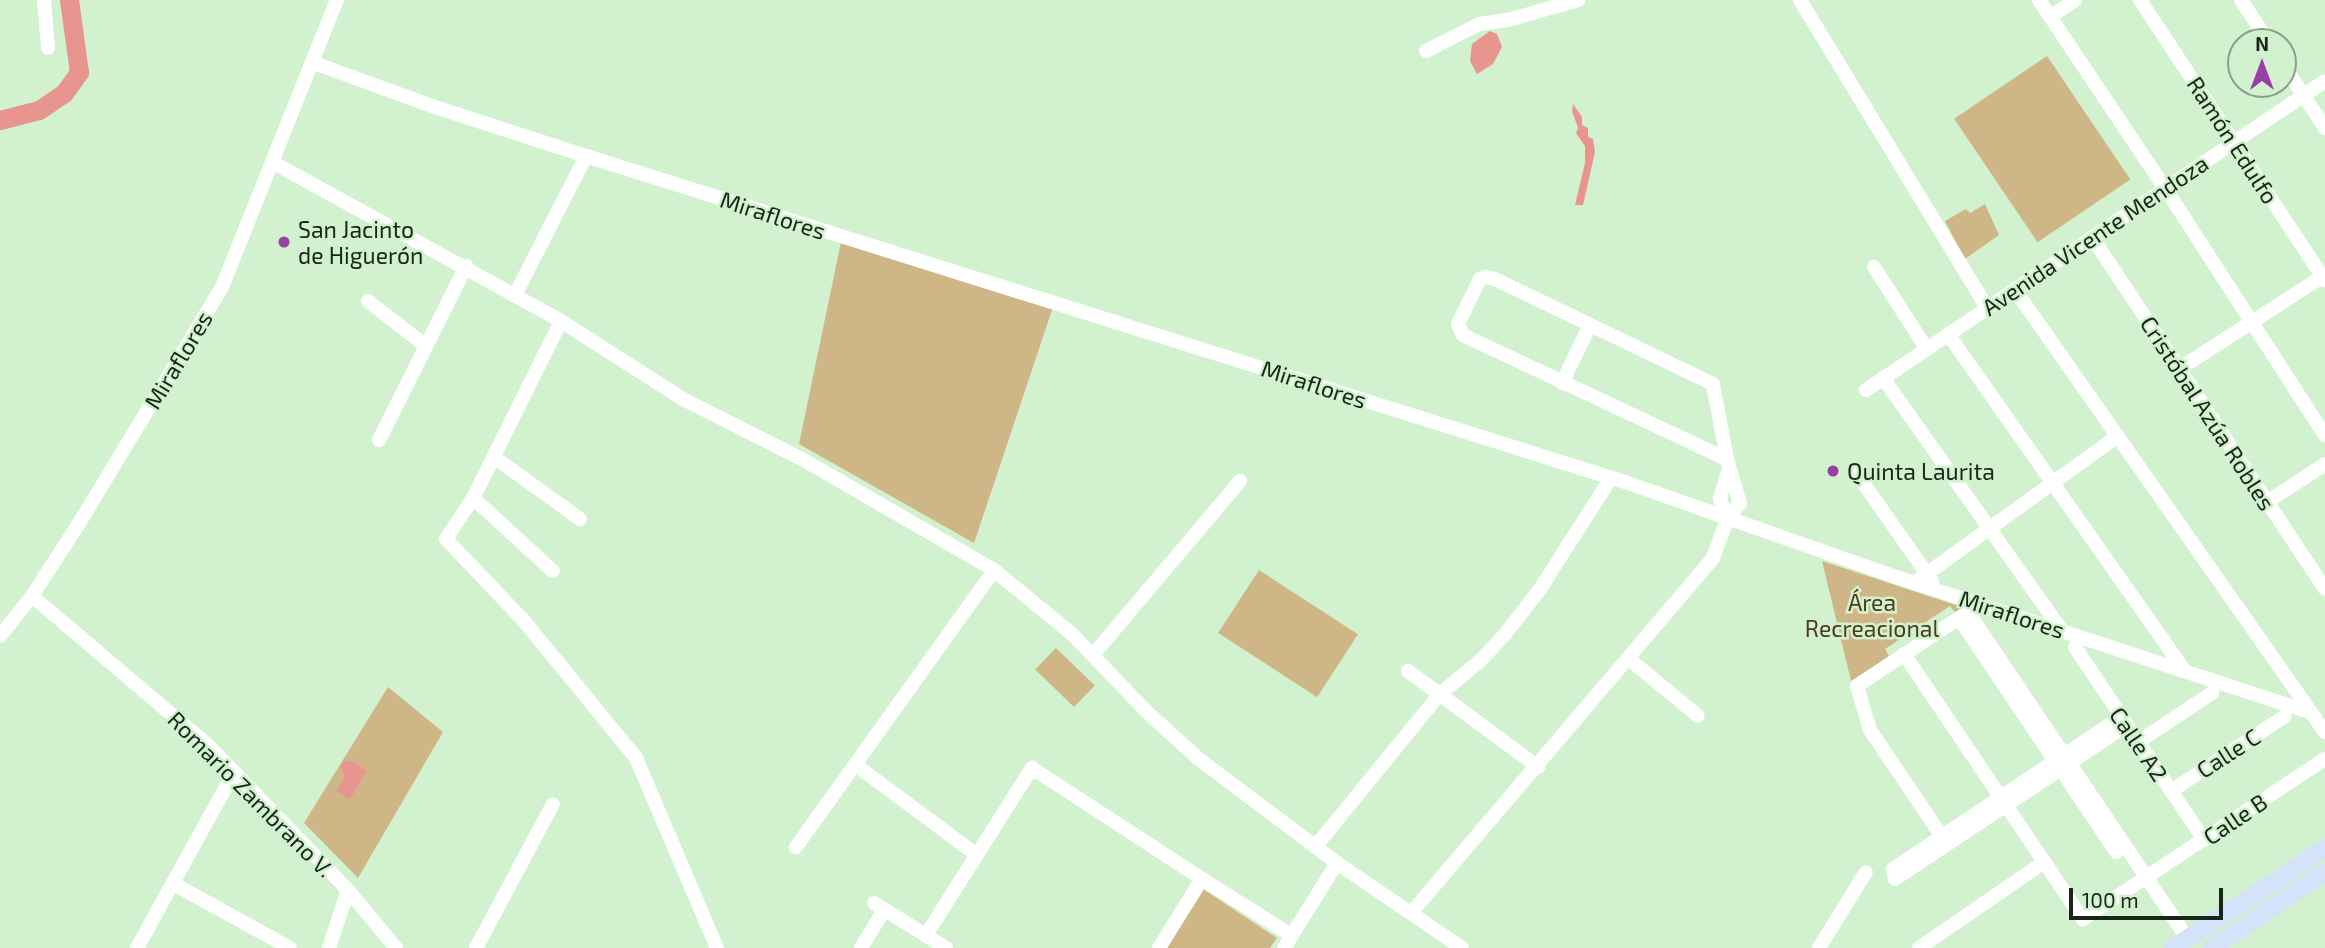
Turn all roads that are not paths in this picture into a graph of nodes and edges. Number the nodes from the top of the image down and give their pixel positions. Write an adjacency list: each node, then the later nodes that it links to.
1 (44, 0): 11 (street)
2 (337, 0): 13 (street, Miraflores)
3 (1578, 0): 12 (street)
4 (1800, 0): 29 (street)
5 (2039, 0): 9 (street)
6 (2075, 0): 9 (street)
7 (2140, 0): 18 (street, Ramón Edulfo)
8 (2241, 0): 10 (street)
9 (2050, 17): 21 (street)
10 (2260, 28)
11 (48, 48)
12 (1426, 51)
13 (314, 62): 19 (street, Miraflores); 20 (street, Miraflores)
14 (2325, 80): 16 (street, Avenida Vicente Mendoza)
15 (2297, 86): 16 (street)
16 (2303, 95): 17 (street); 18 (street, Avenida Vicente Mendoza)
17 (2325, 128)
18 (2234, 142): 21 (street, Avenida Vicente Mendoza); 25 (street, Ramón Edulfo)
19 (586, 156): 27 (street); 47 (street, Miraflores)
20 (274, 163): 23 (street); 61 (street, Miraflores)
21 (2165, 188): 22 (street, Avenida Vicente Mendoza); 31 (street)
22 (2092, 237): 26 (street, Avenida Vicente Mendoza); 36 (street, Cristóbal Azúa Robles)
23 (466, 267): 27 (street); 34 (street)
24 (1874, 267): 35 (street)
25 (2324, 277): 31 (street)
26 (2014, 290): 29 (street, Avenida Vicente Mendoza); 40 (street)
27 (515, 295): 30 (street)
28 (368, 302): 34 (street)
29 (1987, 307): 33 (street, Avenida Vicente Mendoza)
30 (561, 321): 43 (street); 55 (street)
31 (2252, 322): 36 (street); 41 (street)
32 (1590, 325): 38 (street); 38 (street); 44 (street)
33 (1948, 334): 35 (street, Avenida Vicente Mendoza); 49 (street)
34 (426, 346): 42 (street)
35 (1926, 348): 37 (street, Avenida Vicente Mendoza)
36 (2179, 369): 51 (street, Cristóbal Azúa Robles)
37 (1883, 378): 39 (street, Avenida Vicente Mendoza); 54 (street)
38 (1562, 383): 44 (street)
39 (1866, 390)
40 (2118, 436): 49 (street); 72 (street)
41 (2325, 436)
42 (379, 440)
43 (494, 457): 50 (street); 52 (street)
44 (1728, 463): 53 (street)
45 (2325, 464): 51 (street)
46 (1857, 474): 57 (street)
47 (1611, 478): 53 (street, Miraflores); 71 (street)
48 (1240, 481): 66 (street)
49 (2053, 483): 54 (street); 69 (street)
50 (472, 498): 56 (street); 111 (street)
51 (2267, 502): 59 (street, Cristóbal Azúa Robles)
52 (580, 519)
53 (1727, 520): 58 (street, Miraflores); 67 (street)
54 (1990, 528): 57 (street); 62 (street)
55 (994, 570): 66 (street); 80 (street)
56 (553, 571)
57 (1927, 574): 58 (street); 60 (street)
58 (1914, 583): 60 (street, Miraflores)
59 (2325, 589)
60 (1939, 590): 62 (street, Miraflores)
61 (32, 596): 63 (street, Miraflores); 82 (street, Romario Zambrano V.)
62 (2062, 631): 69 (street, Miraflores)
63 (0, 636)
64 (2076, 647): 75 (street, Calle A2)
65 (1904, 654): 79 (street); 84 (street); 84 (street)
66 (1093, 655): 88 (street)
67 (1629, 659): 73 (street); 81 (street)
68 (1408, 671): 71 (street)
69 (2185, 671): 72 (street, Miraflores)
70 (2212, 693): 77 (street)
71 (1440, 694): 81 (street); 88 (street)
72 (2311, 713): 76 (street)
73 (1698, 716)
74 (2285, 716): 83 (street, Calle C)
75 (2124, 721): 77 (street, Calle A2); 79 (street)
76 (2325, 732)
77 (2138, 742): 83 (street, Calle A2)
78 (2325, 759): 86 (street, Calle B)
79 (2062, 761): 84 (street); 96 (street)
80 (857, 766): 87 (street); 90 (street)
81 (1538, 767): 99 (street)
82 (234, 772): 97 (street); 98 (street, Romario Zambrano V.)
83 (2171, 791): 86 (street, Calle A2)
84 (2003, 800): 91 (street)
85 (553, 804): 110 (street)
86 (2204, 840): 96 (street, Calle B)
87 (796, 847)
88 (1315, 847): 92 (street)
89 (2325, 848): 104 (main road)
90 (977, 855): 95 (street); 101 (street)
91 (2044, 862): 96 (street, Calle B); 117 (street)
92 (1337, 863): 99 (street); 102 (street)
93 (1866, 872): 116 (street)
94 (2325, 872): 118 (main road)
95 (1202, 879): 102 (street); 114 (street)
96 (2142, 882): 104 (street)
97 (174, 884): 105 (street); 106 (street)
98 (348, 891): 100 (street, Romario Zambrano V.); 107 (street)
99 (1411, 913): 103 (street)
100 (381, 932): 108 (street); 109 (street, Romario Zambrano V.)
101 (926, 935): 112 (street); 113 (street)
102 (1287, 942)
103 (1440, 942): 115 (street)
104 (2180, 944)
105 (137, 948)
106 (290, 948)
107 (329, 948)
108 (376, 948)
109 (396, 948)
110 (476, 948)
111 (718, 948)
112 (861, 948)
113 (946, 948)
114 (1159, 948)
115 (1462, 948)
116 (1819, 948)
117 (1919, 948)
118 (2212, 948)

